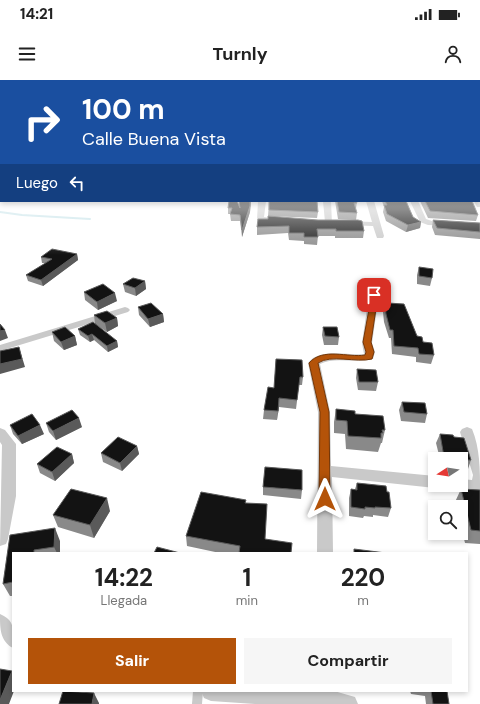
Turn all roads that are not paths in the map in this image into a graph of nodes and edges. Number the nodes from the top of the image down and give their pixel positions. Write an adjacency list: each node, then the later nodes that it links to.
1 (262, 202): 5 (street)
2 (327, 202): 6 (street)
3 (370, 202): 6 (street)
4 (414, 202): 7 (street)
5 (284, 221)
6 (376, 224): 8 (street)
7 (480, 225)
8 (380, 236)
9 (374, 295): 14 (street)
10 (125, 310): 11 (street)
11 (0, 348)
12 (467, 432): 15 (street)
13 (0, 433): 18 (street)
14 (325, 471): 16 (street); 20 (street)
15 (480, 475): 17 (street)
16 (428, 481)
17 (468, 485)
18 (5, 497): 19 (street)
19 (0, 539)
20 (325, 552)
21 (0, 623): 22 (street)
22 (12, 638)
23 (198, 692): 26 (lane)
24 (239, 692): 25 (street)
25 (324, 695): 27 (street)
26 (197, 704)
27 (348, 704)

